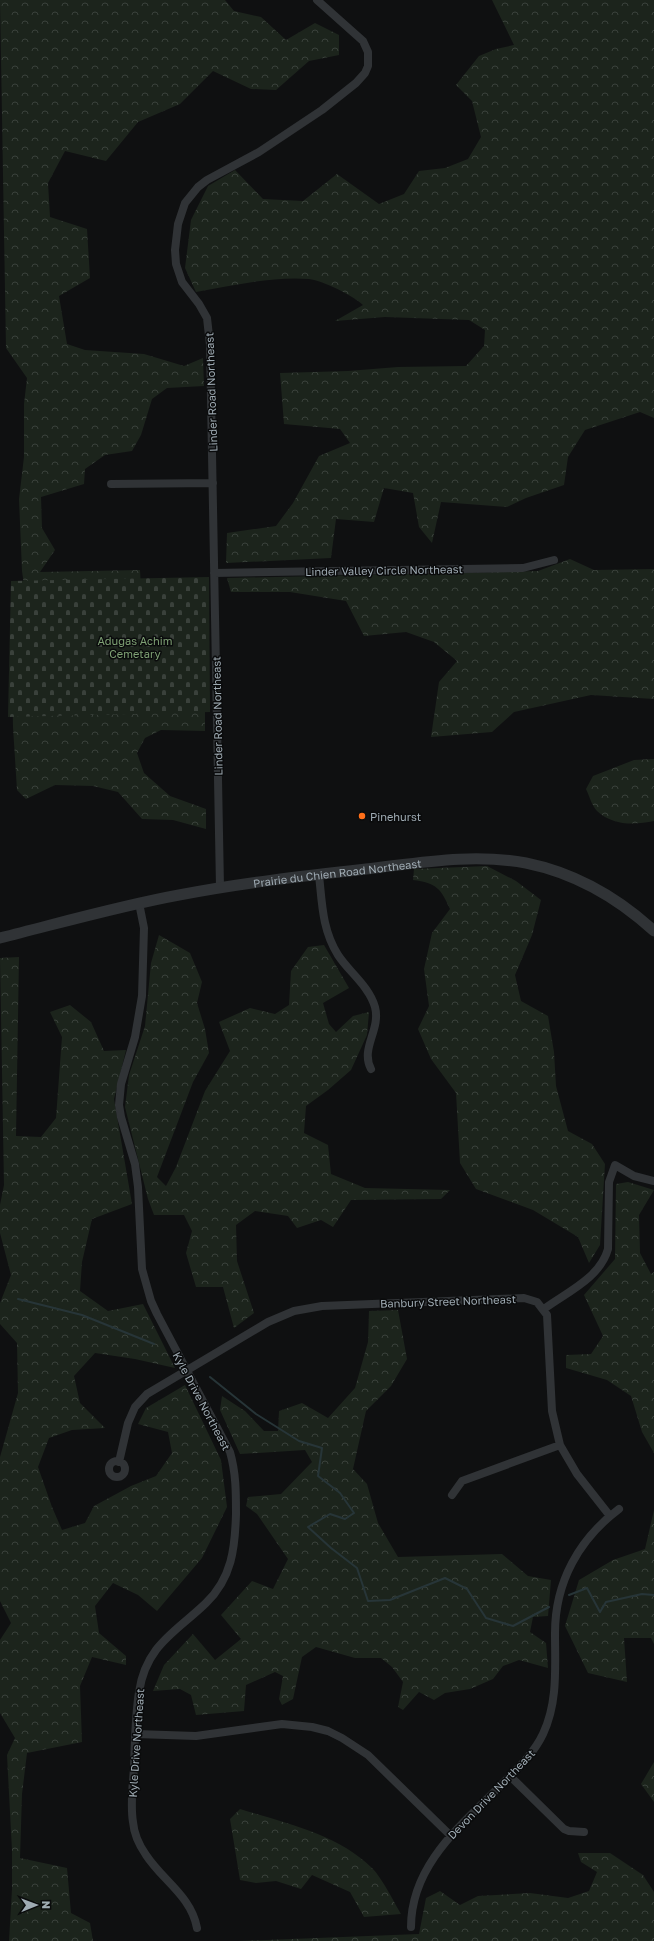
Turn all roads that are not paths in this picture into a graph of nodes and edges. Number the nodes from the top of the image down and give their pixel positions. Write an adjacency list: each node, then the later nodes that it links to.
1 (317, 0): 2 (street, Linder Road Northeast)
2 (213, 483): 3 (street); 5 (street, Linder Road Northeast)
3 (111, 484)
4 (554, 560): 5 (street, Linder Valley Circle Northeast)
5 (214, 573): 7 (street, Linder Road Northeast)
6 (319, 875): 7 (street, Prairie du Chien Road Northeast); 9 (street, Prairie du Chien Road Northeast); 11 (street)
7 (220, 887): 8 (street, Prairie du Chien Road Northeast)
8 (139, 903): 10 (street, Prairie du Chien Road Northeast); 14 (street, Kyle Drive Northeast)
9 (654, 930)
10 (4, 937)
11 (371, 1069)
12 (654, 1181): 13 (street)
13 (544, 1309): 14 (street, Banbury Street Northeast); 15 (street)
14 (186, 1370): 16 (street, Banbury Street Northeast); 20 (street, Kyle Drive Northeast)
15 (560, 1444): 17 (street); 19 (street)
16 (119, 1462)
17 (452, 1495)
18 (619, 1509): 19 (street, Devon Drive Northeast)
19 (610, 1516): 21 (street, Devon Drive Northeast)
20 (136, 1734): 23 (street); 25 (street, Kyle Drive Northeast)
21 (510, 1776): 22 (street); 23 (street, Devon Drive Northeast)
22 (584, 1832)
23 (451, 1836): 24 (street, Devon Drive Northeast)
24 (411, 1927)
25 (197, 1928)

